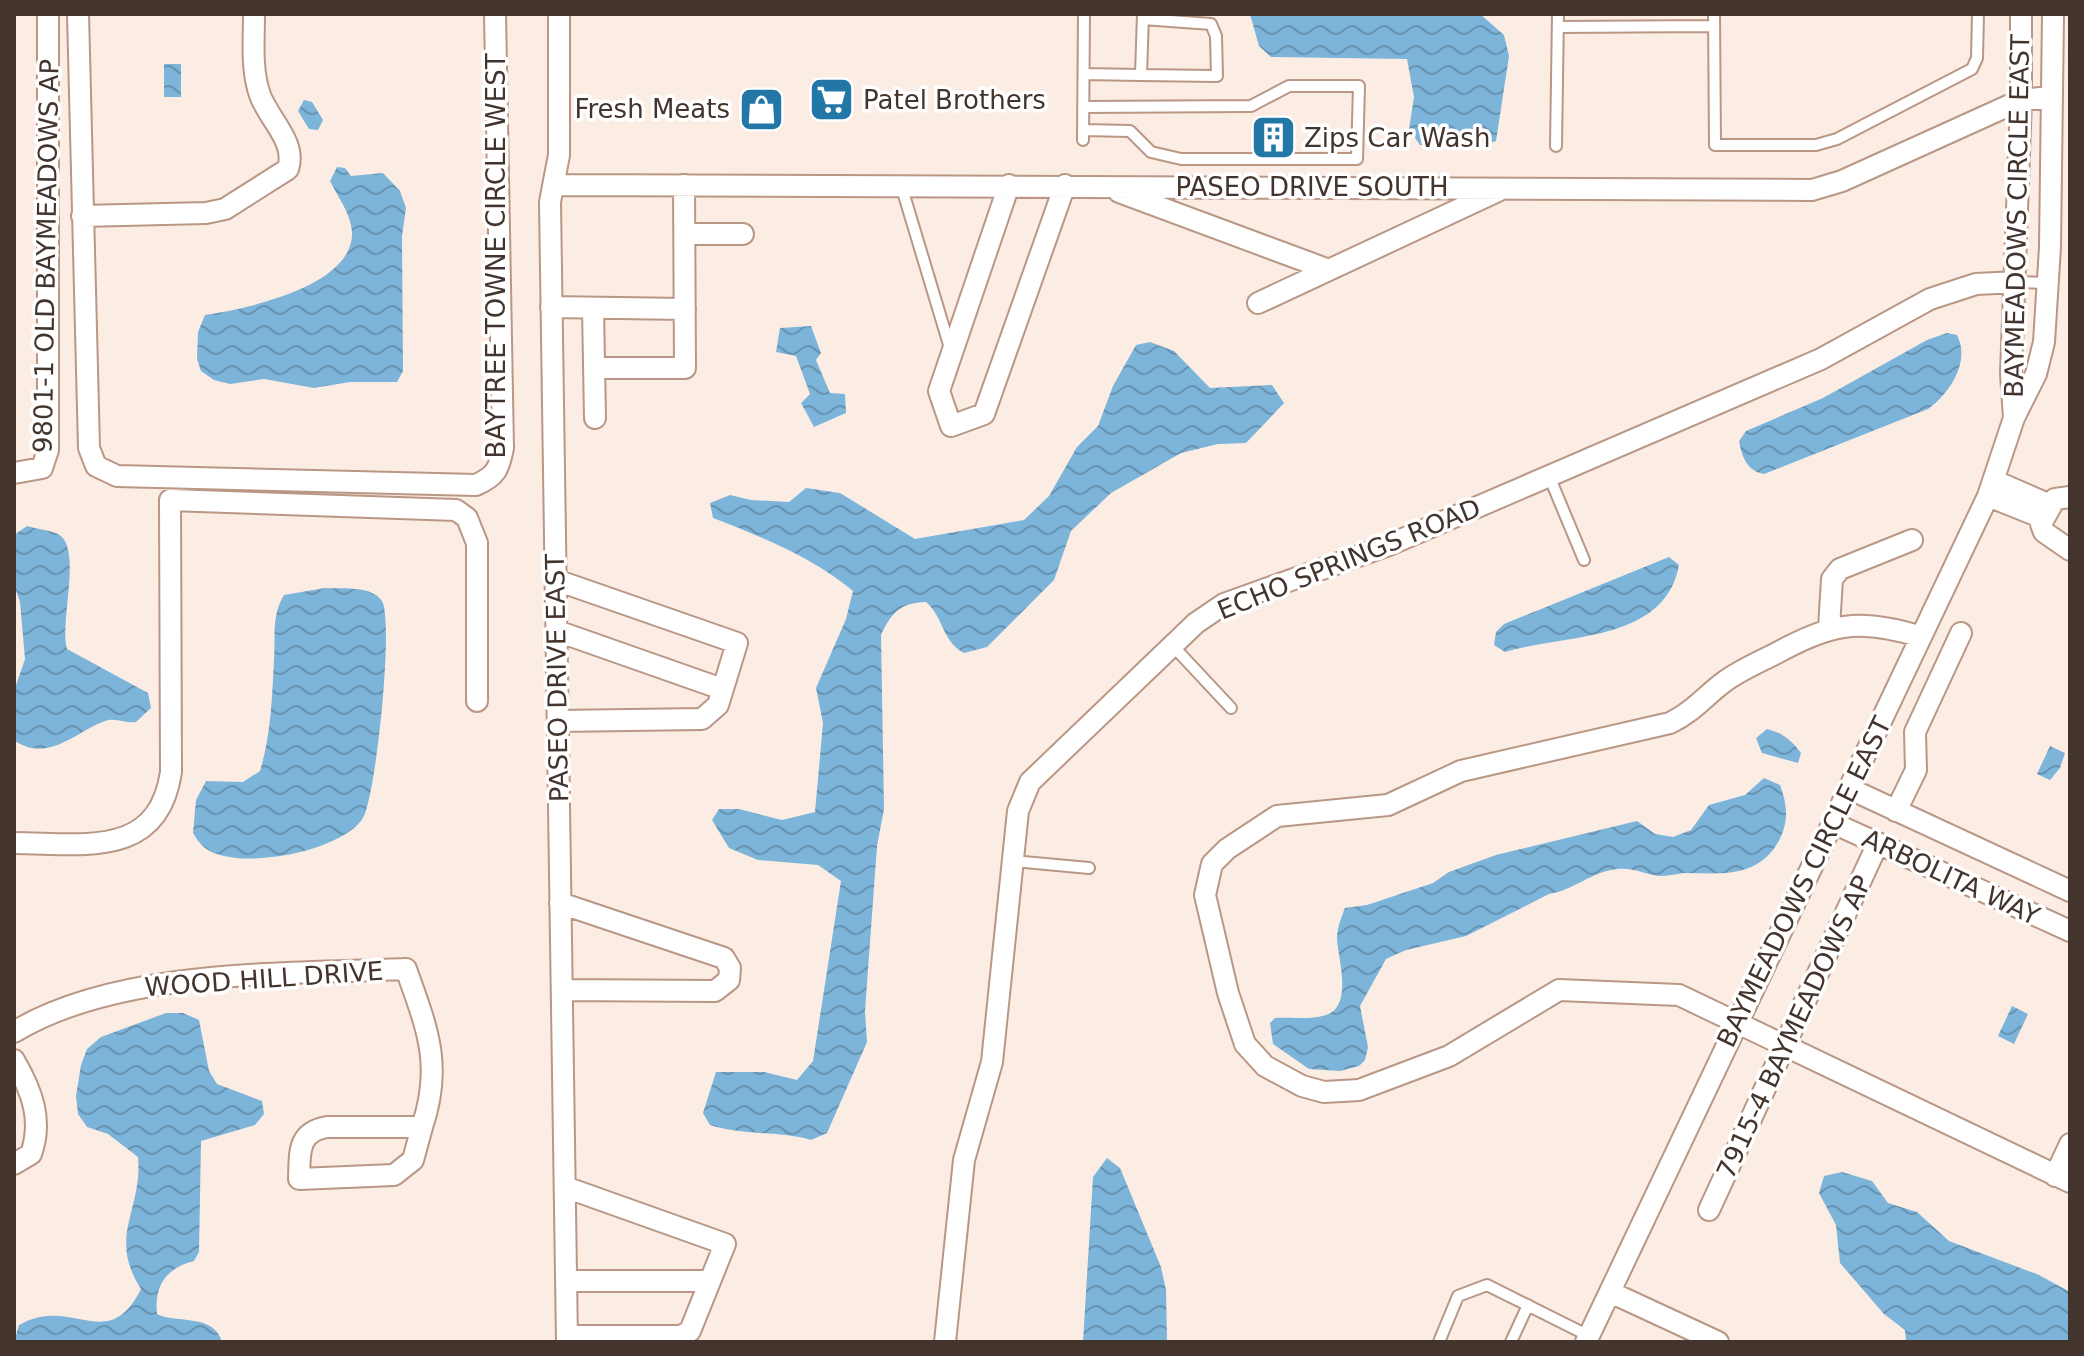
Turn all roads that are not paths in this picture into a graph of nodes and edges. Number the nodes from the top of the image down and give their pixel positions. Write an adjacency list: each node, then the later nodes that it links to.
1 (48, 14): 41 (street, 9801-1 OLD BAYMEADOWS AP)
2 (78, 14): 27 (street)
3 (254, 14): 27 (street)
4 (495, 14): 27 (street, BAYTREE TOWNE CIRCLE WEST)
5 (559, 14): 20 (street, PASEO DRIVE EAST)
6 (1084, 14): 14 (lane)
7 (1558, 14): 13 (lane)
8 (1978, 14): 12 (lane)
9 (2021, 14): 17 (street, BAYMEADOWS CIRCLE EAST)
10 (2053, 14): 16 (street, BAYMEADOWS CIRCLE EAST)
11 (1143, 17): 15 (lane); 15 (lane)
12 (1714, 20): 13 (lane)
13 (1558, 27): 19 (lane)
14 (1084, 74): 15 (lane); 18 (lane)
15 (1141, 75)
16 (2051, 97): 17 (street, PASEO DRIVE SOUTH); 32 (street, BAYMEADOWS CIRCLE EAST)
17 (2021, 100): 26 (street, PASEO DRIVE SOUTH); 31 (street, BAYMEADOWS CIRCLE EAST)
18 (1083, 107): 18 (lane)
19 (1556, 146)
20 (554, 185): 21 (street, PASEO DRIVE SOUTH); 34 (street, PASEO DRIVE EAST)
21 (684, 185): 22 (street, PASEO DRIVE SOUTH); 28 (street)
22 (901, 185): 23 (street, PASEO DRIVE SOUTH); 37 (lane)
23 (1009, 185): 24 (street, PASEO DRIVE SOUTH); 37 (street)
24 (1065, 185): 25 (street, PASEO DRIVE SOUTH); 37 (street)
25 (1107, 187): 26 (street, PASEO DRIVE SOUTH); 30 (street)
26 (1505, 188): 30 (street)
27 (82, 216)
28 (685, 234): 29 (street); 36 (street)
29 (743, 234)
30 (1329, 270): 33 (street)
31 (2016, 282): 32 (lane); 40 (street, BAYMEADOWS CIRCLE EAST); 42 (street, ECHO SPRINGS ROAD)
32 (2048, 283): 40 (street, BAYMEADOWS CIRCLE EAST)
33 (1258, 303)
34 (551, 307): 35 (street); 49 (street, PASEO DRIVE EAST)
35 (593, 308): 36 (street); 38 (street)
36 (685, 309): 38 (street)
37 (952, 354)
38 (594, 368): 39 (street)
39 (595, 418)
40 (2014, 418): 43 (street, BAYMEADOWS CIRCLE EAST)
41 (14, 473)
42 (1549, 476): 48 (lane); 54 (street, ECHO SPRINGS ROAD)
43 (1992, 488): 45 (street); 53 (street, BAYMEADOWS CIRCLE EAST)
44 (2070, 497): 45 (street)
45 (2047, 512): 47 (street)
46 (1912, 540): 50 (street)
47 (2070, 550)
48 (1584, 560)
49 (556, 580): 51 (street, PASEO DRIVE EAST); 55 (street)
50 (1829, 628): 53 (street); 70 (street)
51 (557, 631): 55 (street); 58 (street, PASEO DRIVE EAST)
52 (1961, 633): 60 (street)
53 (1921, 637): 59 (street, BAYMEADOWS CIRCLE EAST)
54 (1173, 646): 57 (lane); 64 (street, ECHO SPRINGS ROAD)
55 (722, 689): 58 (street)
56 (477, 701): 62 (street)
57 (1231, 708)
58 (558, 721): 67 (street, PASEO DRIVE EAST)
59 (1848, 788): 60 (street); 61 (street, BAYMEADOWS CIRCLE EAST)
60 (1896, 811): 66 (street)
61 (1833, 823): 63 (street, ARBOLITA WAY); 70 (street, BAYMEADOWS CIRCLE EAST)
62 (14, 843)
63 (1878, 843): 68 (street, ARBOLITA WAY); 72 (street, 7915-4 BAYMEADOWS AP)
64 (1013, 861): 65 (lane); 86 (street, ECHO SPRINGS ROAD)
65 (1089, 868)
66 (2070, 891)
67 (560, 903): 69 (street, PASEO DRIVE EAST); 69 (street)
68 (2070, 931)
69 (562, 990): 78 (street, PASEO DRIVE EAST)
70 (1736, 1023): 72 (street); 82 (street, BAYMEADOWS CIRCLE EAST)
71 (14, 1032): 74 (street, WOOD HILL DRIVE)
72 (1784, 1047): 77 (street); 79 (street, 7915-4 BAYMEADOWS AP)
73 (14, 1060): 76 (street)
74 (422, 1127): 74 (street)
75 (2070, 1144): 77 (street)
76 (14, 1164)
77 (2063, 1179)
78 (565, 1187): 80 (street, PASEO DRIVE EAST); 81 (street)
79 (1709, 1210)
80 (566, 1281): 81 (street); 84 (street, PASEO DRIVE EAST)
81 (710, 1281): 84 (street)
82 (1610, 1292): 85 (street, BAYMEADOWS CIRCLE EAST); 89 (street)
83 (1528, 1305): 85 (lane); 87 (lane); 88 (lane)
84 (567, 1339)
85 (1588, 1339)
86 (945, 1342)
87 (1439, 1342)
88 (1511, 1342)
89 (1718, 1342)

